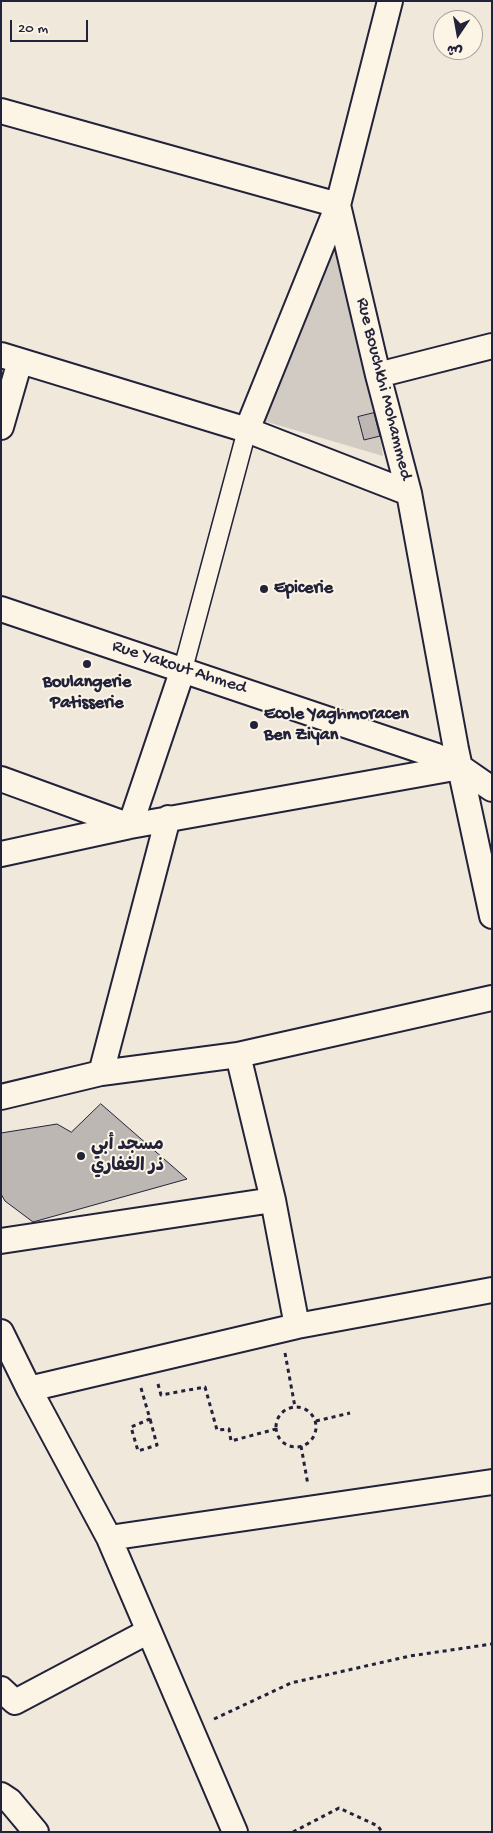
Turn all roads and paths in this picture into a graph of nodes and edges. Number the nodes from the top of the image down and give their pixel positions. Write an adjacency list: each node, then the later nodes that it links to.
1 (390, 1): 3 (street)
2 (1, 111): 3 (street)
3 (338, 205): 6 (street, Rue Bouchkhi Mohammed); 8 (street)
4 (492, 346): 6 (street)
5 (11, 358): 7 (street); 8 (street)
6 (378, 375): 9 (street, Rue Bouchkhi Mohammed)
7 (1, 427)
8 (247, 430): 9 (street); 11 (street)
9 (410, 493): 12 (street, Rue Bouchkhi Mohammed)
10 (1, 609): 11 (street, Rue Yakout Ahmed)
11 (183, 669): 12 (street, Rue Yakout Ahmed); 16 (street)
12 (460, 767): 14 (street, Rue Yakout Ahmed); 15 (street); 18 (street, Rue Bouchkhi Mohammed)
13 (1, 779): 16 (street)
14 (492, 789)
15 (168, 818): 16 (street); 21 (street)
16 (130, 826): 17 (street)
17 (1, 854)
18 (492, 916)
19 (492, 998): 20 (street)
20 (238, 1056): 21 (street); 23 (street)
21 (100, 1073): 22 (street)
22 (1, 1097)
23 (273, 1200): 24 (street); 26 (street)
24 (1, 1241)
25 (492, 1290): 26 (street)
26 (297, 1326): 31 (street)
27 (1, 1332): 31 (street)
28 (284, 1349): 32 (path)
29 (157, 1380): 36 (path)
30 (140, 1384): 34 (path)
31 (29, 1389): 40 (street)
32 (295, 1407): 35 (path); 36 (path)
33 (350, 1414): 35 (path)
34 (150, 1419): 34 (path)
35 (316, 1421): 37 (path)
36 (276, 1429): 37 (path)
37 (301, 1446): 39 (path)
38 (492, 1482): 40 (street)
39 (309, 1489)
40 (108, 1538): 41 (street)
41 (149, 1631): 43 (street); 44 (street)
42 (492, 1644): 44 (path)
43 (6, 1702)
44 (191, 1730): 47 (street)
45 (1, 1795): 46 (street)
46 (36, 1832)
47 (234, 1832)
48 (293, 1832): 49 (path)
49 (382, 1832)

